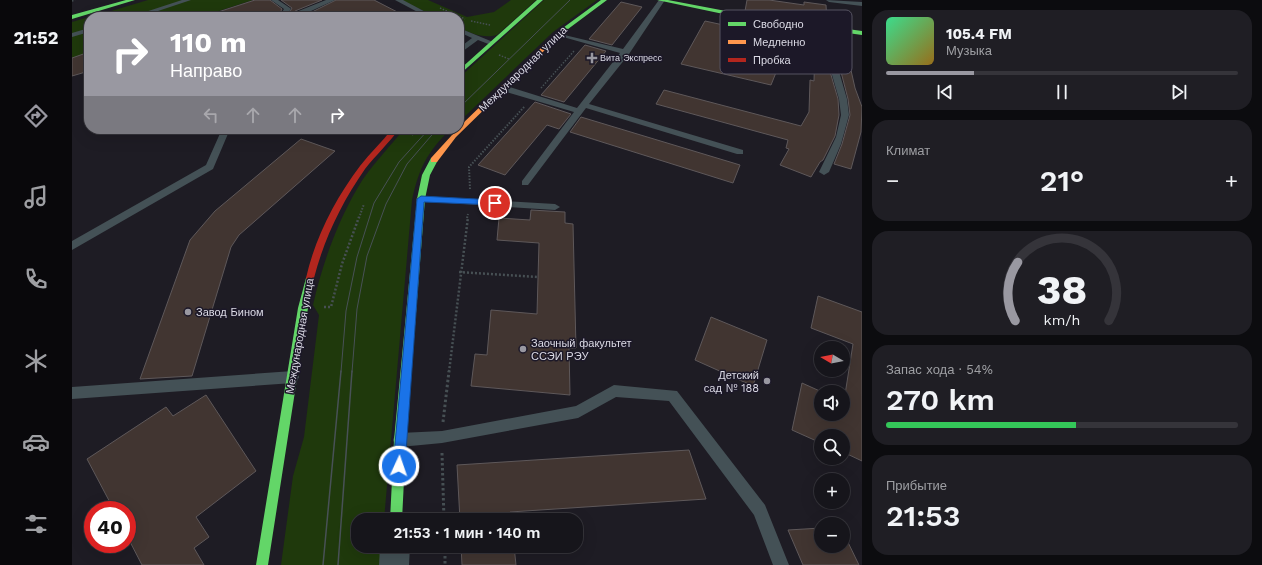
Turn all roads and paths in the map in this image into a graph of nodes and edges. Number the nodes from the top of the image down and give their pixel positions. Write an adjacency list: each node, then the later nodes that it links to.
1 (75, 0): 11 (path)
2 (132, 0): 14 (street)
3 (188, 0): 15 (lane)
4 (274, 0): 16 (lane)
5 (332, 0): 17 (lane)
6 (398, 0): 18 (lane)
7 (540, 0): 32 (street)
8 (604, 0): 29 (street, Международная улица)
9 (661, 0): 20 (street); 34 (lane)
10 (829, 0): 12 (lane)
11 (72, 1)
12 (860, 2)
13 (435, 6): 19 (path)
14 (90, 12)
15 (149, 12)
16 (286, 12)
17 (301, 12)
18 (422, 12)
19 (449, 12)
20 (720, 12)
21 (84, 14): 22 (street)
22 (72, 17)
23 (464, 19): 24 (path)
24 (493, 26)
25 (84, 31): 30 (lane)
26 (464, 32): 31 (lane)
27 (852, 32): 28 (street)
28 (862, 33)
29 (558, 34): 34 (lane); 37 (street, Международная улица)
30 (72, 35)
31 (476, 38): 32 (lane); 33 (lane)
32 (491, 44): 35 (street)
33 (464, 48)
34 (626, 52): 38 (lane)
35 (464, 68)
36 (836, 74): 46 (lane)
37 (503, 88): 38 (lane); 39 (street, Международная улица)
38 (580, 108): 45 (lane); 48 (lane)
39 (464, 126)
40 (224, 134): 53 (lane)
41 (390, 134): 57 (street, Международная улица)
42 (412, 134): 44 (path)
43 (456, 134): 49 (street, Международная улица)
44 (408, 139)
45 (740, 152)
46 (824, 172)
47 (471, 176): 51 (path)
48 (525, 183)
49 (421, 199): 51 (lane); 60 (street, Международная улица)
50 (365, 200): 56 (path)
51 (470, 201): 52 (lane); 54 (path)
52 (555, 207)
53 (72, 246)
54 (460, 272): 55 (path); 59 (path)
55 (538, 277)
56 (331, 307)
57 (292, 377): 58 (lane); 65 (street, Международная улица)
58 (72, 393)
59 (442, 437): 60 (lane); 62 (path); 68 (lane)
60 (400, 440): 61 (street, Международная улица)
61 (396, 513)
62 (444, 513)
63 (395, 553): 66 (street)
64 (445, 553): 67 (path)
65 (262, 565)
66 (394, 565)
67 (445, 565)
68 (781, 565)

